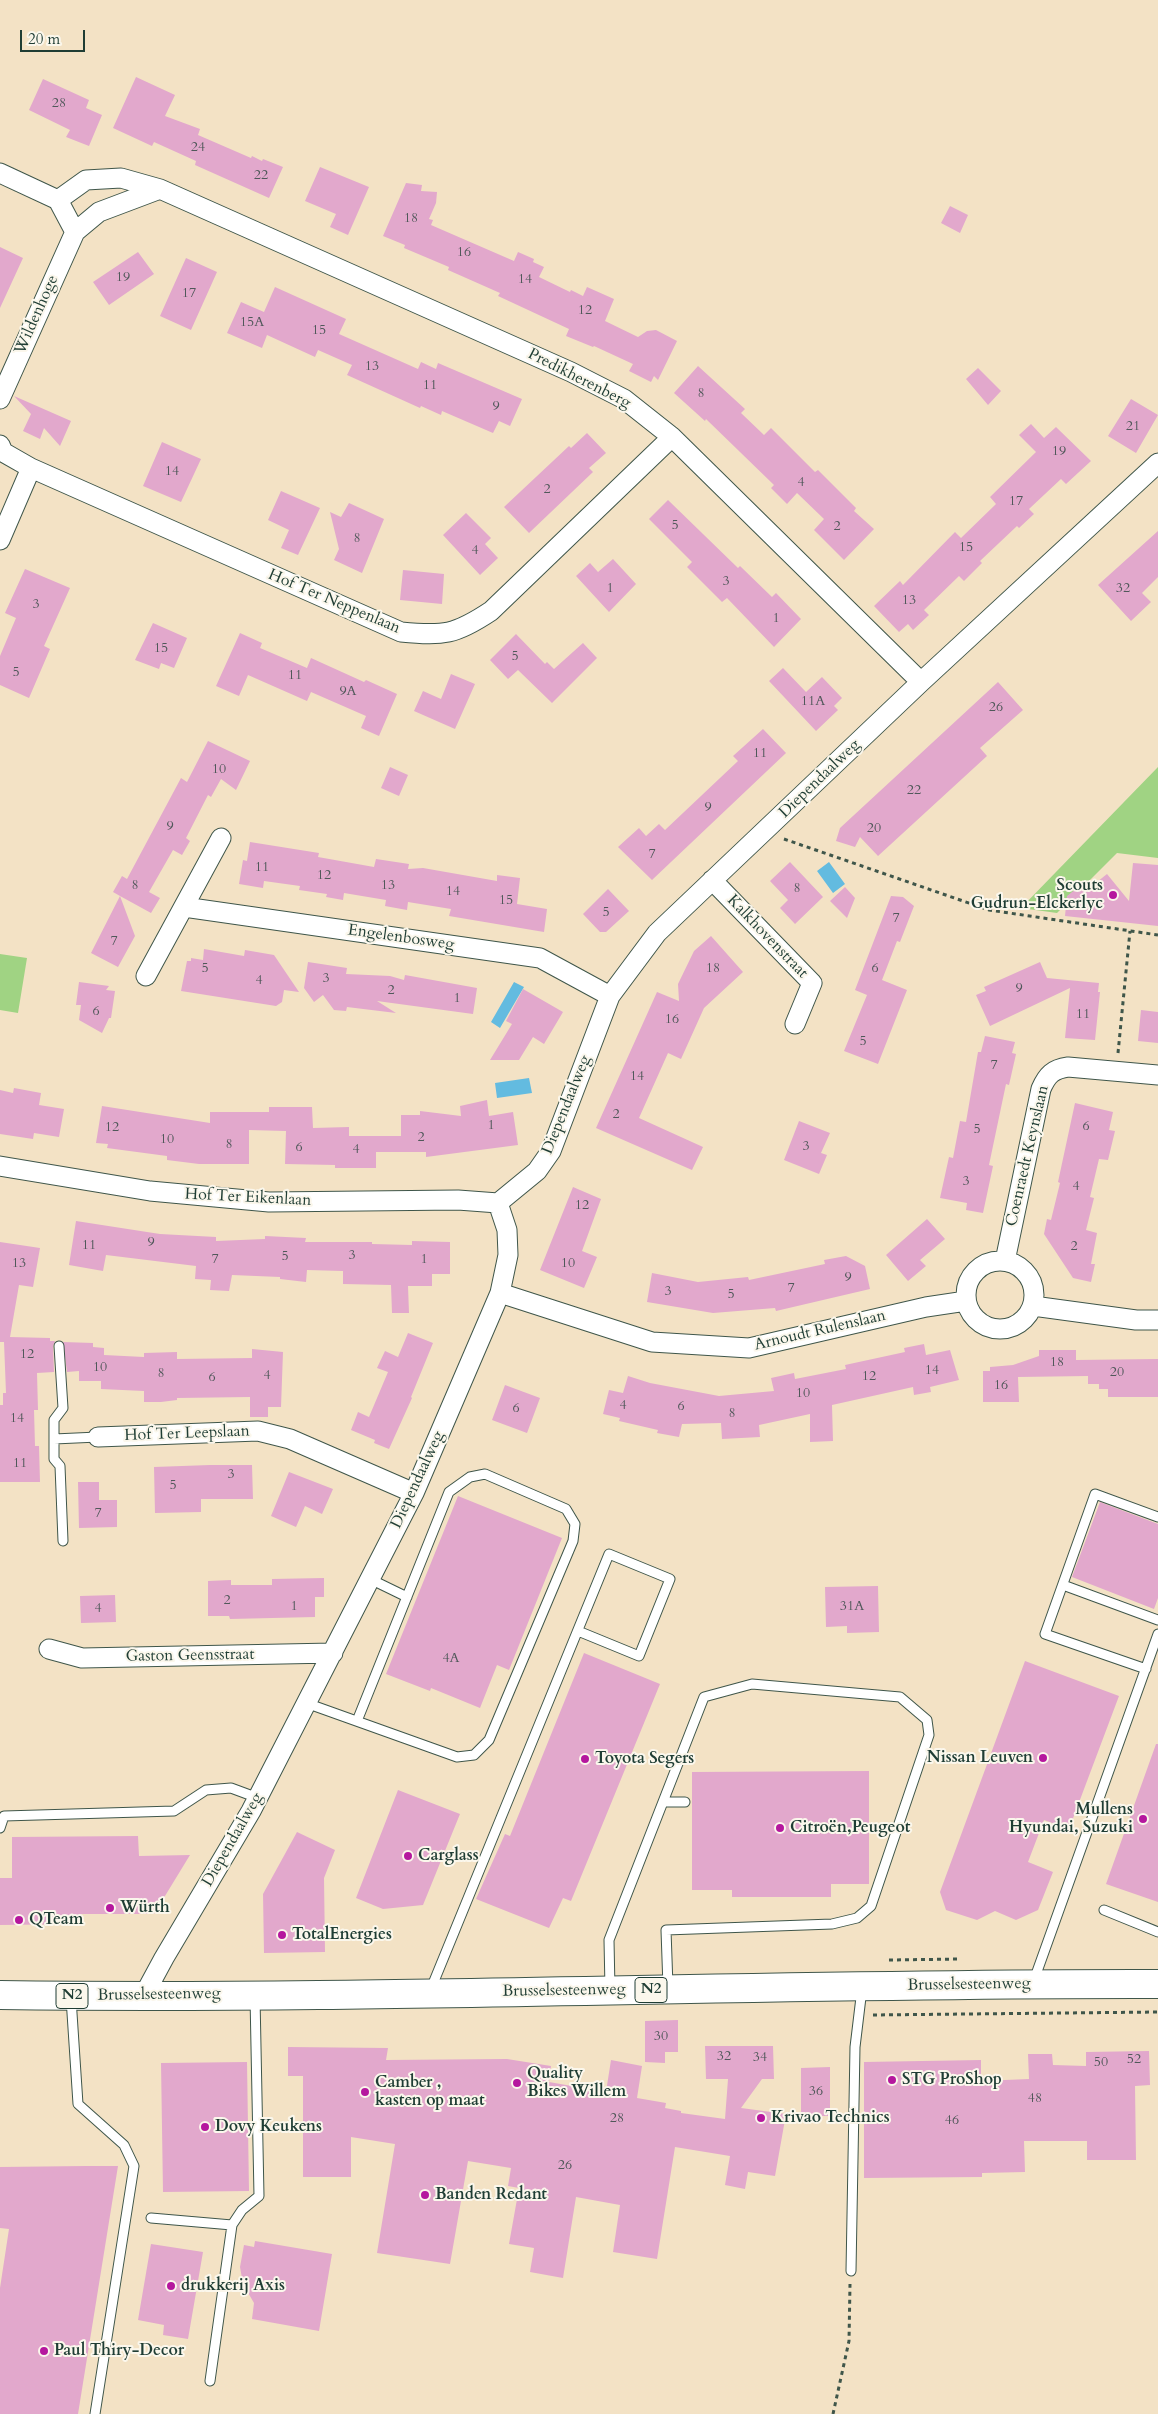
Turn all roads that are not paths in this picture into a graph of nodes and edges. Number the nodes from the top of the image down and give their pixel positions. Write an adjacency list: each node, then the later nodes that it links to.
1 (0, 173): 3 (street)
2 (160, 189): 3 (street, Predikherenberg); 4 (street); 6 (street, Predikherenberg)
3 (58, 200): 4 (street)
4 (75, 232): 5 (street, Wildenhoge)
5 (0, 399)
6 (672, 437): 9 (street, Hof Ter Neppenlaan); 11 (street, Predikherenberg)
7 (0, 446): 9 (street)
8 (1158, 463): 11 (street, Diependaalweg)
9 (32, 468): 10 (street)
10 (0, 540)
11 (921, 682): 13 (street, Diependaalweg)
12 (220, 838): 14 (street)
13 (712, 880): 16 (street, Diependaalweg); 17 (street, Kalkhovenstraat)
14 (184, 907): 15 (street); 16 (street, Engelenbosweg)
15 (146, 976)
16 (610, 996): 20 (street, Diependaalweg)
17 (795, 1024)
18 (1158, 1075): 21 (street, Coenraedt Keynslaan)
19 (0, 1166): 20 (street, Hof Ter Eikenlaan)
20 (498, 1204): 22 (street, Diependaalweg)
21 (1005, 1261): 23 (street); 24 (street)
22 (500, 1293): 23 (street, Arnoudt Rulenslaan); 29 (street, Diependaalweg)
23 (966, 1301): 24 (street)
24 (1032, 1306): 25 (street)
25 (1158, 1320)
26 (59, 1346): 28 (lane)
27 (98, 1437): 28 (lane); 29 (street, Hof Ter Leepslaan)
28 (54, 1439): 31 (lane)
29 (414, 1494): 32 (street, Diependaalweg)
30 (1158, 1517): 33 (lane)
31 (63, 1542)
32 (370, 1578): 34 (lane); 39 (street, Diependaalweg)
33 (1063, 1585): 35 (lane); 40 (lane)
34 (407, 1597): 42 (lane); 42 (lane)
35 (1158, 1620)
36 (578, 1632): 36 (lane); 54 (lane)
37 (1158, 1634): 40 (lane)
38 (49, 1649): 39 (street, Gaston Geensstraat)
39 (333, 1653): 41 (street, Diependaalweg)
40 (1146, 1669): 49 (lane)
41 (306, 1703): 42 (lane); 43 (street, Diependaalweg)
42 (357, 1721)
43 (258, 1798): 46 (lane); 57 (street, Diependaalweg)
44 (663, 1802): 45 (lane); 52 (lane); 53 (lane)
45 (684, 1802)
46 (0, 1828)
47 (1104, 1910): 48 (lane)
48 (1158, 1932)
49 (1033, 1984): 50 (main road, Brusselsesteenweg / N2); 51 (main road, Brusselsesteenweg / N2)
50 (1158, 1984)
51 (862, 1988): 53 (main road, Brusselsesteenweg / N2); 61 (lane)
52 (610, 1990): 53 (main road, Brusselsesteenweg / N2); 54 (main road, Brusselsesteenweg / N2)
53 (668, 1990)
54 (429, 1993): 55 (main road, Brusselsesteenweg / N2)
55 (255, 1994): 57 (main road, Brusselsesteenweg / N2); 60 (lane)
56 (0, 1995): 58 (main road, Brusselsesteenweg / N2)
57 (144, 1995): 58 (main road, Brusselsesteenweg / N2)
58 (71, 1996): 63 (lane)
59 (151, 2218): 60 (lane)
60 (232, 2225): 62 (lane)
61 (851, 2271)
62 (210, 2382)
63 (95, 2414)

